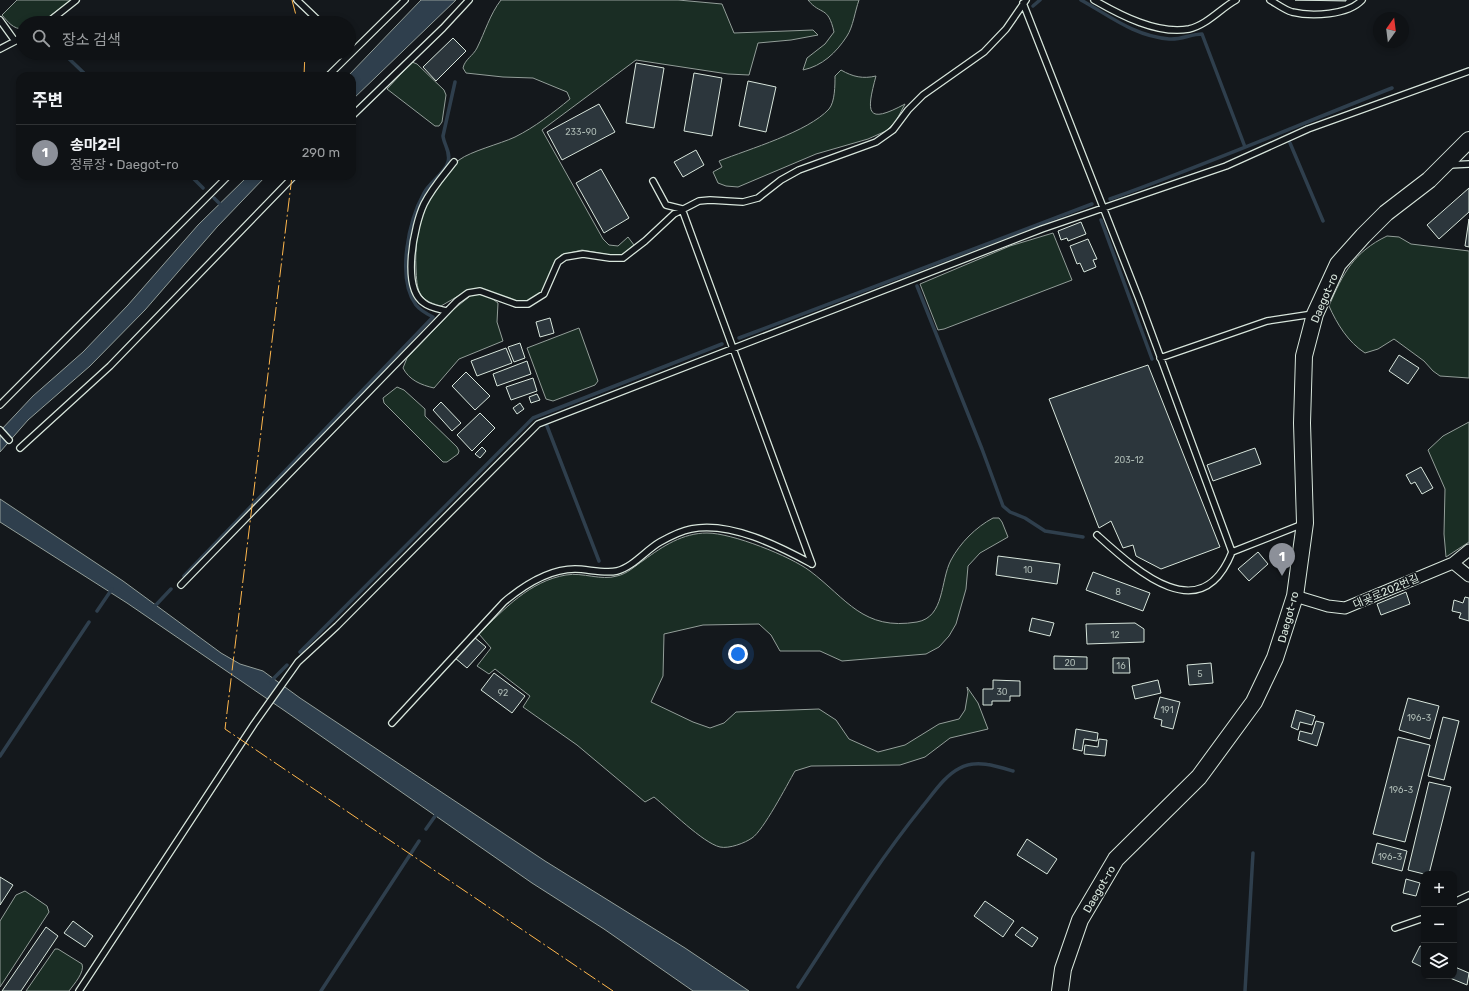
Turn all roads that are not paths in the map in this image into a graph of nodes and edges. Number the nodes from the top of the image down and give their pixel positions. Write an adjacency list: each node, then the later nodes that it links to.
1 (76, 0): 10 (lane)
2 (297, 0): 11 (lane)
3 (405, 0): 14 (lane)
4 (469, 0): 19 (lane)
5 (1094, 0): 6 (lane)
6 (1236, 0)
7 (1270, 0): 8 (lane)
8 (1362, 0)
9 (1024, 1): 27 (lane); 28 (lane)
10 (56, 16)
11 (314, 16)
12 (0, 20): 13 (lane)
13 (15, 41): 15 (lane)
14 (356, 46)
15 (0, 49)
16 (343, 60): 18 (lane)
17 (1469, 71): 28 (lane)
18 (332, 72)
19 (356, 112)
20 (1469, 140): 23 (street, Daegot-ro)
21 (454, 162): 29 (lane)
22 (1469, 164): 23 (lane)
23 (1444, 165): 30 (street, Daegot-ro)
24 (224, 180): 33 (lane)
25 (290, 180): 36 (lane)
26 (653, 181): 27 (lane)
27 (682, 209): 29 (lane); 31 (lane)
28 (1103, 209): 31 (lane); 32 (lane)
29 (447, 311): 43 (lane)
30 (1315, 314): 32 (lane); 37 (street, Daegot-ro)
31 (733, 348): 45 (lane); 50 (lane)
32 (1160, 358): 40 (lane)
33 (0, 405)
34 (0, 430): 35 (lane)
35 (9, 440)
36 (20, 448)
37 (1305, 523): 40 (lane); 44 (street, Daegot-ro)
38 (1097, 535): 40 (lane)
39 (1469, 550): 41 (street, 대곶로202번길)
40 (1232, 552)
41 (1453, 563): 42 (street); 44 (street, 대곶로202번길)
42 (1469, 576)
43 (181, 585)
44 (1295, 596): 51 (street, Daegot-ro)
45 (392, 723)
46 (1469, 895): 47 (lane)
47 (1457, 901)
48 (1421, 919): 49 (lane)
49 (1396, 928)
50 (79, 991)
51 (1060, 991)

